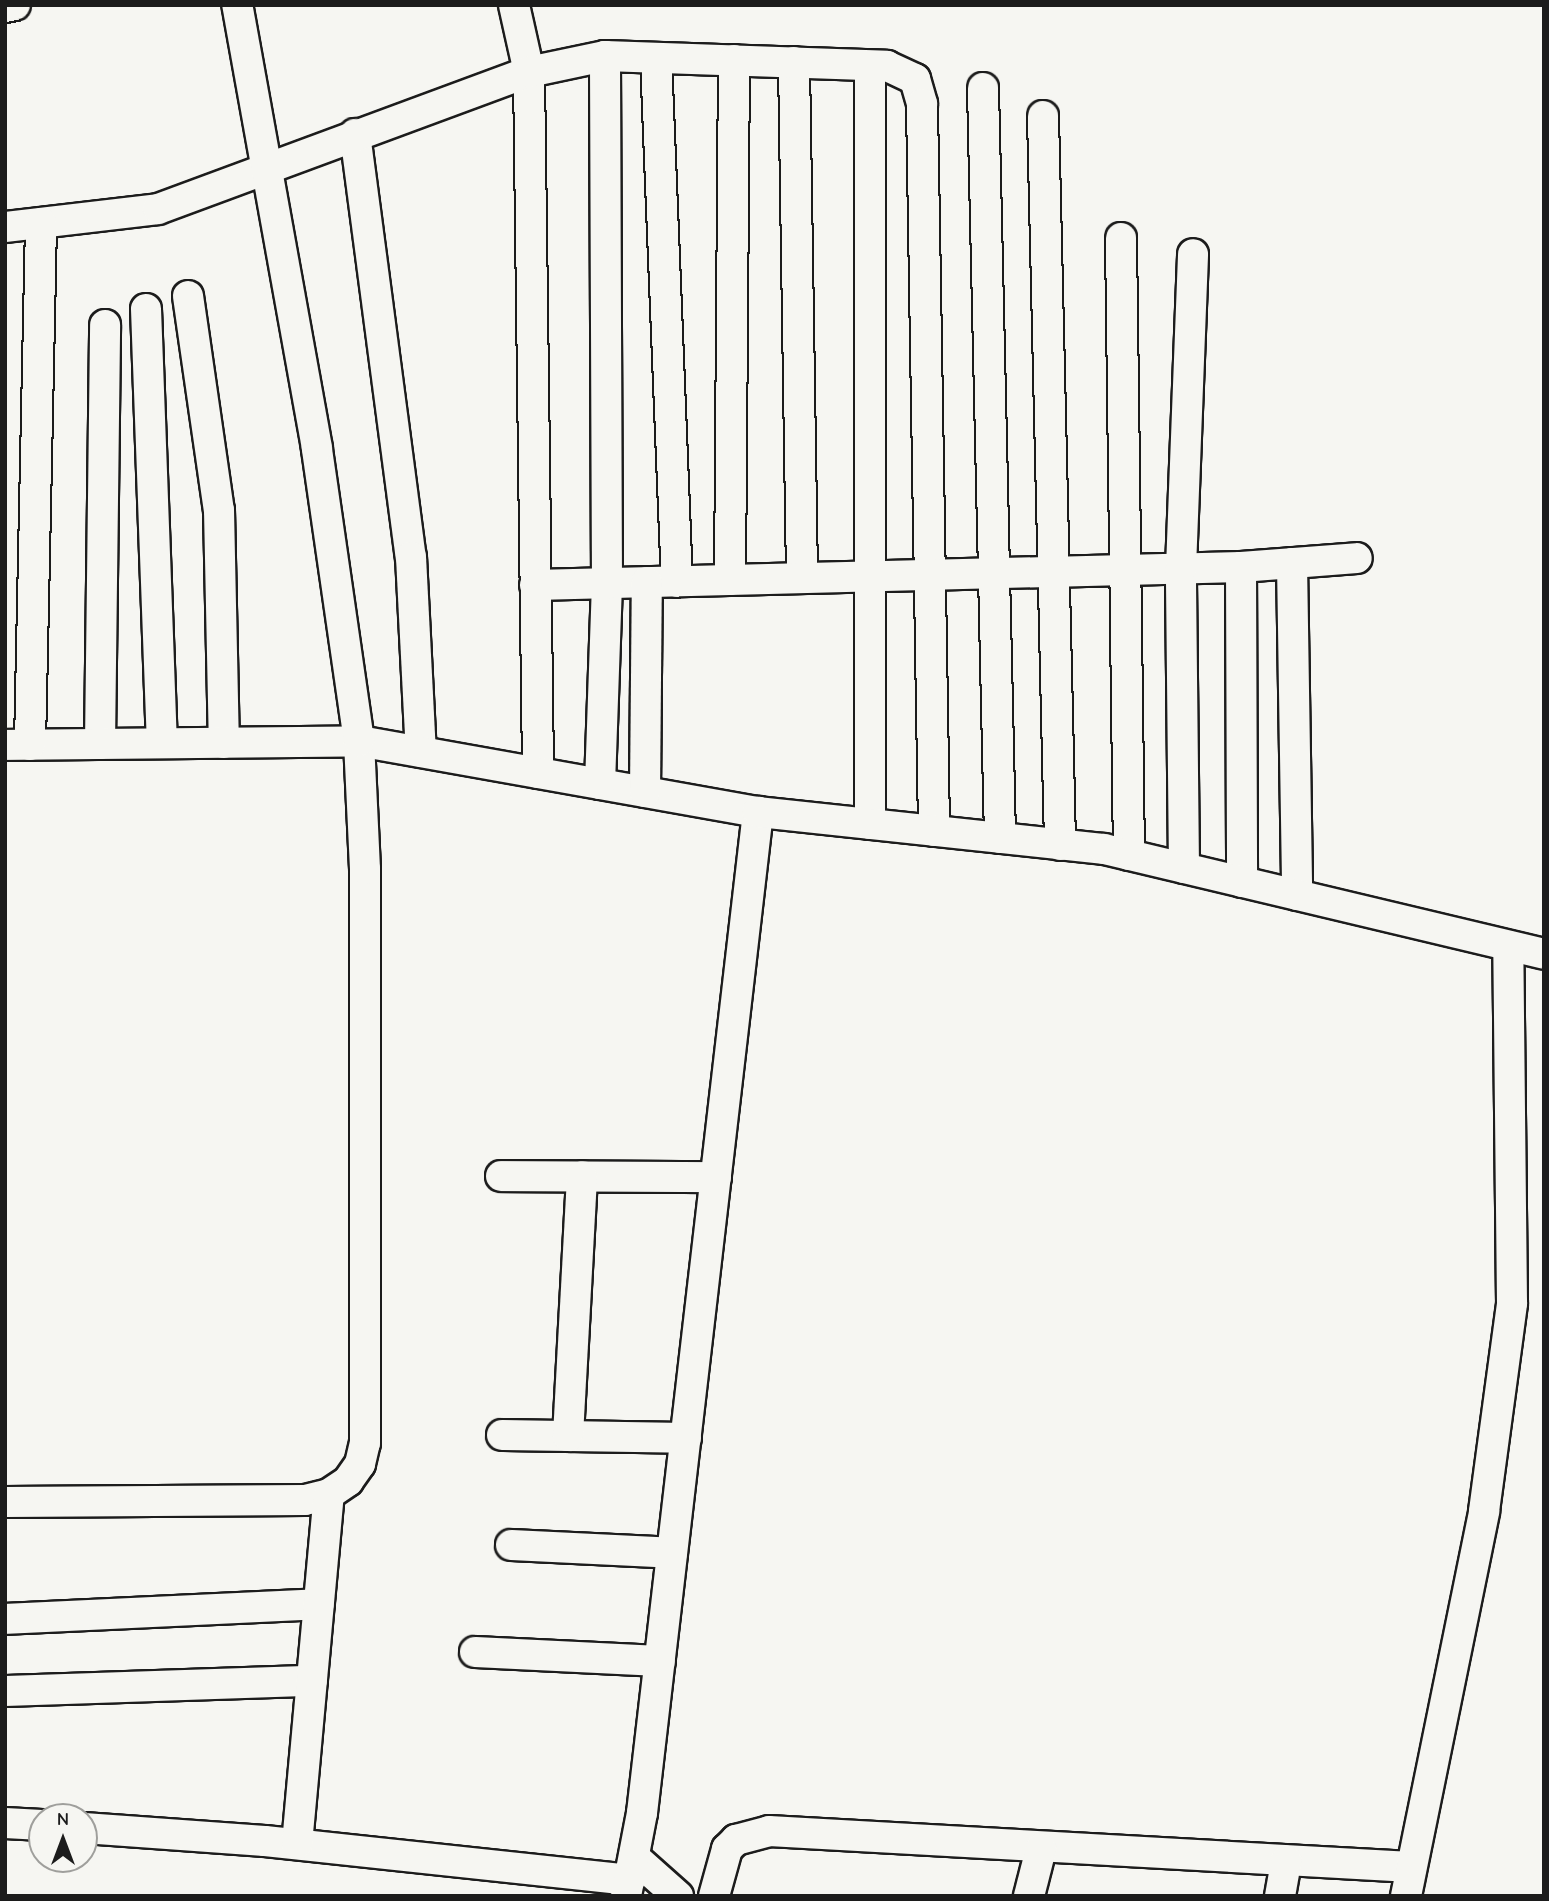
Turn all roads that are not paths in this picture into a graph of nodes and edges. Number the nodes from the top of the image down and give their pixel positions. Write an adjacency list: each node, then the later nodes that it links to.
1 (15, 5): 4 (street)
2 (237, 5): 14 (street)
3 (514, 5): 10 (street)
4 (5, 7)
5 (605, 56): 6 (street); 10 (street); 35 (street)
6 (656, 58): 7 (street); 34 (street)
7 (734, 60): 8 (street); 32 (street)
8 (794, 62): 9 (street); 31 (street)
9 (870, 66): 29 (street); 30 (street)
10 (529, 72): 13 (street); 36 (street)
11 (983, 88): 28 (street)
12 (1044, 116): 27 (street)
13 (355, 134): 14 (street); 42 (street)
14 (266, 166): 15 (street); 37 (street)
15 (41, 223): 16 (street); 41 (street)
16 (5, 227)
17 (1121, 238): 26 (street)
18 (1194, 254): 25 (street)
19 (188, 296): 39 (street)
20 (146, 309): 38 (street)
21 (105, 325): 40 (street)
22 (1357, 558): 23 (street)
23 (1292, 563): 24 (street); 54 (street)
24 (1241, 567): 25 (street); 53 (street)
25 (1181, 568): 26 (street); 52 (street)
26 (1123, 570): 27 (street); 51 (street)
27 (1055, 572): 28 (street); 50 (street)
28 (991, 573): 29 (street); 49 (street)
29 (930, 575): 30 (street); 48 (street)
30 (867, 577): 31 (street); 47 (street)
31 (802, 578): 32 (street)
32 (730, 580): 34 (street)
33 (648, 582): 34 (street); 35 (street); 45 (street)
34 (677, 582)
35 (607, 583): 36 (street); 44 (street)
36 (535, 585): 43 (street)
37 (359, 741): 39 (street); 42 (street); 63 (street)
38 (162, 743): 39 (street); 40 (street)
39 (224, 743)
40 (100, 744): 41 (street)
41 (18, 745)
42 (421, 752): 43 (street)
43 (538, 773): 44 (street)
44 (600, 784): 45 (street)
45 (645, 792): 46 (street)
46 (758, 812): 47 (street); 59 (street)
47 (870, 824): 48 (street)
48 (934, 831): 49 (street)
49 (1000, 838): 50 (street)
50 (1060, 845): 51 (street)
51 (1129, 855): 52 (street)
52 (1184, 868): 53 (street)
53 (1242, 882): 54 (street)
54 (1297, 895): 55 (street)
55 (1508, 946): 56 (street); 80 (street)
56 (1544, 954)
57 (501, 1176): 58 (street)
58 (582, 1176): 59 (street); 61 (street)
59 (716, 1177): 62 (street)
60 (502, 1435): 61 (street)
61 (568, 1436): 62 (street)
62 (686, 1438): 66 (street)
63 (329, 1494): 64 (street); 67 (street)
64 (5, 1502)
65 (511, 1545): 66 (street)
66 (672, 1553): 70 (street)
67 (319, 1604): 68 (street); 71 (street)
68 (5, 1619)
69 (475, 1653): 70 (street)
70 (660, 1661): 79 (street)
71 (312, 1681): 72 (street); 76 (street)
72 (5, 1691)
73 (5, 1823): 74 (street)
74 (28, 1824)
75 (98, 1829): 76 (street)
76 (297, 1844): 79 (street)
77 (1041, 1849): 78 (street); 82 (street); 83 (street)
78 (1286, 1861): 80 (street); 84 (street)
79 (630, 1877): 81 (street)
80 (1408, 1882)
81 (678, 1896)
82 (714, 1896)
83 (1029, 1896)
84 (1280, 1896)

